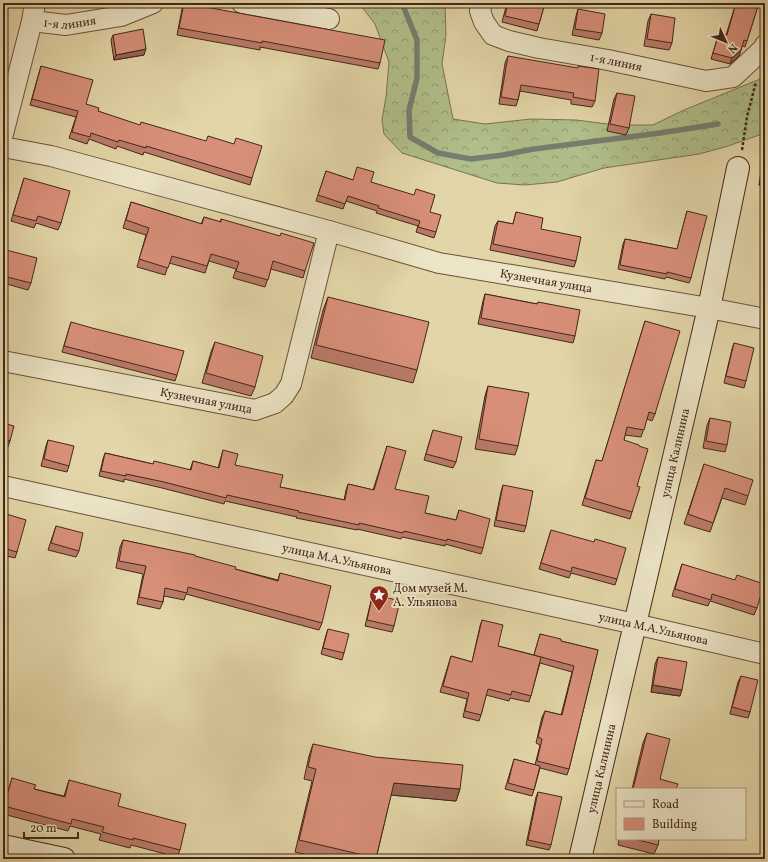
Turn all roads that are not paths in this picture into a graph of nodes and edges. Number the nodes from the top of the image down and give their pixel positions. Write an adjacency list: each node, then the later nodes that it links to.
1 (153, 3): 4 (street, 1-я линия)
2 (242, 3): 5 (street)
3 (482, 3): 6 (street, 1-я линия)
4 (34, 12): 7 (street)
5 (329, 19)
6 (765, 46)
7 (3, 134)
8 (3, 147): 10 (street, Кузнечная улица)
9 (738, 168): 11 (street, улица Калинина)
10 (329, 230): 11 (street, Кузнечная улица); 13 (street, Кузнечная улица)
11 (709, 308): 12 (street, Кузнечная улица); 15 (street, улица Калинина)
12 (765, 318)
13 (3, 361)
14 (3, 486): 15 (street, улица М.А.Ульянова)
15 (635, 624): 16 (street, улица М.А.Ульянова); 19 (street, улица Калинина)
16 (765, 654)
17 (3, 846): 18 (street)
18 (64, 859)
19 (580, 859)

